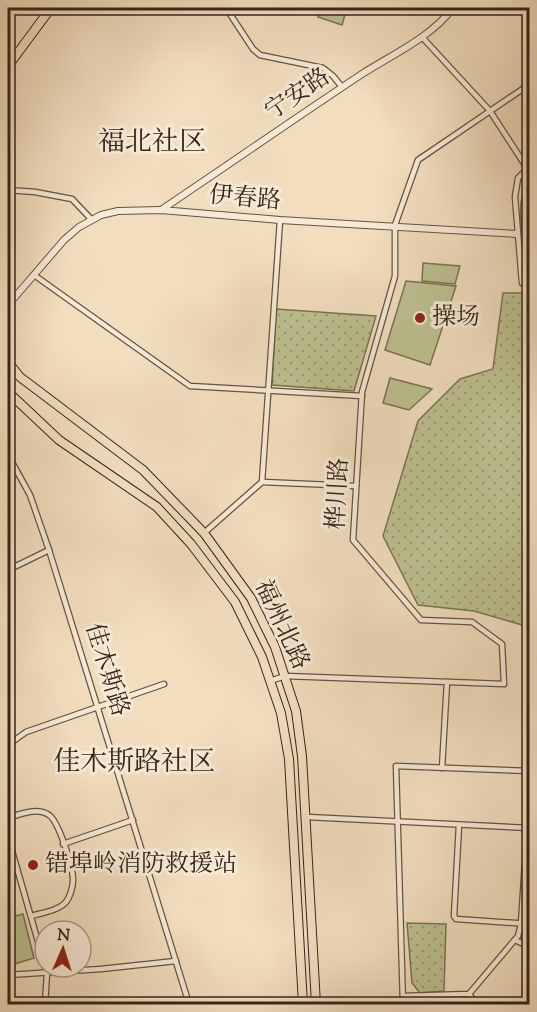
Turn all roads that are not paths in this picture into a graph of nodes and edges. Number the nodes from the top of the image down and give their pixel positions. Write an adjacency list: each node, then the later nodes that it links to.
1 (51, 8): 5 (highway)
2 (226, 8): 7 (street)
3 (453, 8): 4 (street, 宁安路)
4 (422, 37): 7 (street, 宁安路); 8 (street)
5 (8, 66)
6 (530, 84): 8 (street, 桦川路)
7 (342, 87): 11 (street, 宁安路)
8 (490, 111): 9 (street); 14 (street, 桦川路)
9 (528, 167): 15 (street)
10 (8, 190): 12 (street)
11 (161, 210): 12 (street, 伊春路); 13 (street, 伊春路)
12 (91, 219): 16 (street, 伊春路)
13 (280, 220): 14 (street, 伊春路); 20 (street)
14 (395, 225): 15 (street, 伊春路); 22 (street, 桦川路)
15 (517, 234): 17 (street)
16 (34, 275): 18 (street, 伊春路); 20 (street)
17 (522, 283)
18 (8, 305)
19 (8, 362): 27 (main road, 福州北路)
20 (268, 390): 22 (street); 25 (street)
21 (8, 392): 31 (main road, 福州北路)
22 (362, 396): 26 (street, 桦川路)
23 (8, 455): 24 (street, 佳木斯路)
24 (10, 462): 28 (street, 佳木斯路)
25 (262, 482): 26 (street); 27 (street)
26 (356, 486): 32 (street, 桦川路)
27 (204, 533): 30 (main road, 福州北路)
28 (50, 550): 29 (street); 34 (street, 佳木斯路)
29 (8, 570)
30 (285, 676): 31 (street, 桦川路); 32 (street, 桦川路); 39 (main road, 福州北路)
31 (270, 681): 64 (main road, 福州北路)
32 (447, 682): 36 (street)
33 (164, 684): 34 (street)
34 (98, 706): 35 (street); 41 (street, 佳木斯路)
35 (8, 745)
36 (442, 768): 37 (street); 42 (street)
37 (530, 771)
38 (530, 784): 44 (street)
39 (307, 817): 42 (street); 65 (main road, 福州北路)
40 (8, 818): 46 (street)
41 (133, 820): 46 (street); 55 (street, 佳木斯路)
42 (398, 821): 43 (street); 61 (street)
43 (459, 825): 44 (street); 51 (street)
44 (528, 828): 51 (street)
45 (8, 837): 47 (street)
46 (63, 844): 49 (street)
47 (14, 860): 48 (street); 49 (street)
48 (8, 862)
49 (31, 916): 50 (street)
50 (33, 923)
51 (521, 924): 52 (street); 53 (street)
52 (530, 924)
53 (515, 940): 54 (street); 60 (street)
54 (529, 946)
55 (176, 961): 56 (street); 63 (street, 佳木斯路)
56 (93, 969)
57 (33, 970): 58 (street)
58 (8, 975)
59 (46, 979): 62 (street)
60 (469, 994): 61 (street); 67 (street)
61 (403, 996): 66 (street)
62 (45, 1005)
63 (189, 1005)
64 (303, 1005)
65 (316, 1005)
66 (403, 1005)
67 (476, 1005)

